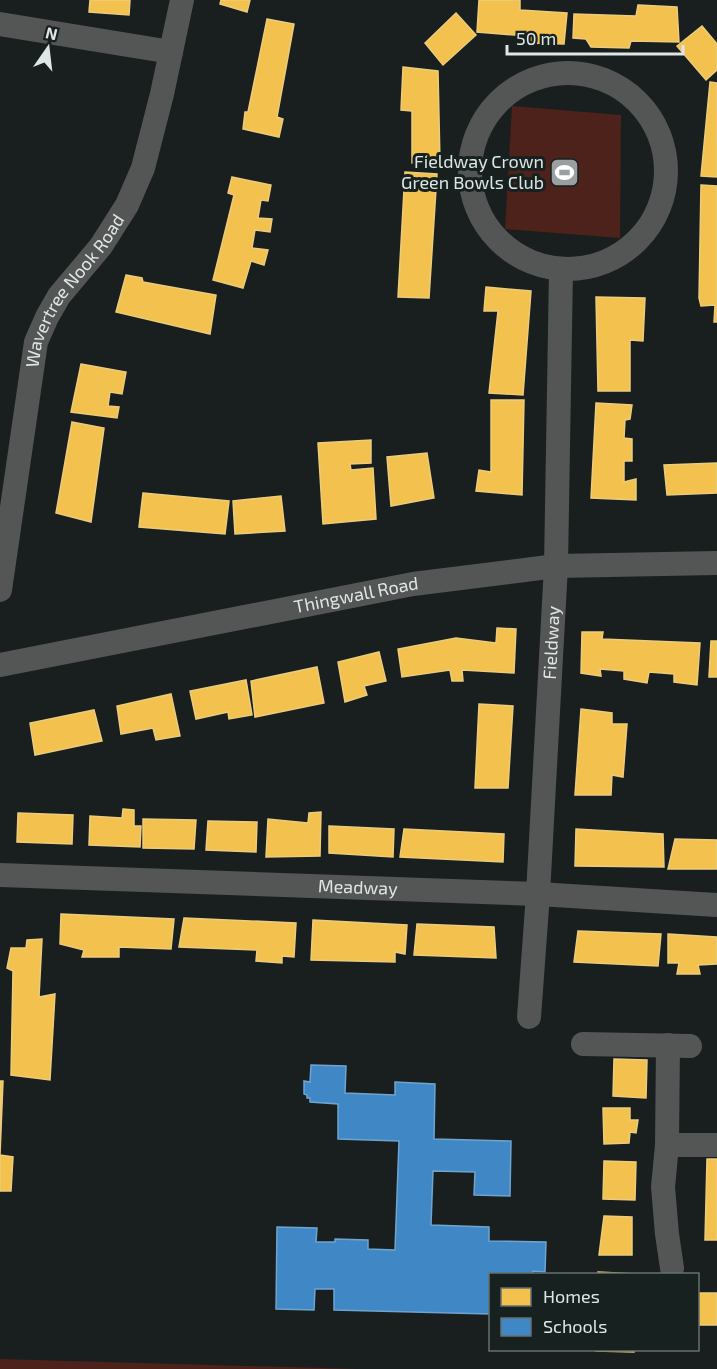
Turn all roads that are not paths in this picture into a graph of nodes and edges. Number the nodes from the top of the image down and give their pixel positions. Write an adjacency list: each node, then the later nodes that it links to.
1 (182, 0): 3 (street, Wavertree Nook Road)
2 (0, 24): 3 (street)
3 (171, 52): 7 (street, Wavertree Nook Road)
4 (561, 270): 4 (street); 6 (street, Fieldway)
5 (717, 563): 6 (street, Thingwall Road)
6 (556, 566): 8 (street, Thingwall Road); 10 (street, Fieldway)
7 (0, 590)
8 (0, 665)
9 (0, 875): 10 (street, Meadway)
10 (538, 894): 11 (street, Meadway); 12 (street, Fieldway)
11 (717, 906)
12 (529, 1017)
13 (583, 1044): 14 (street)
14 (667, 1145): 15 (street); 16 (street)
15 (717, 1145)
16 (674, 1271)

